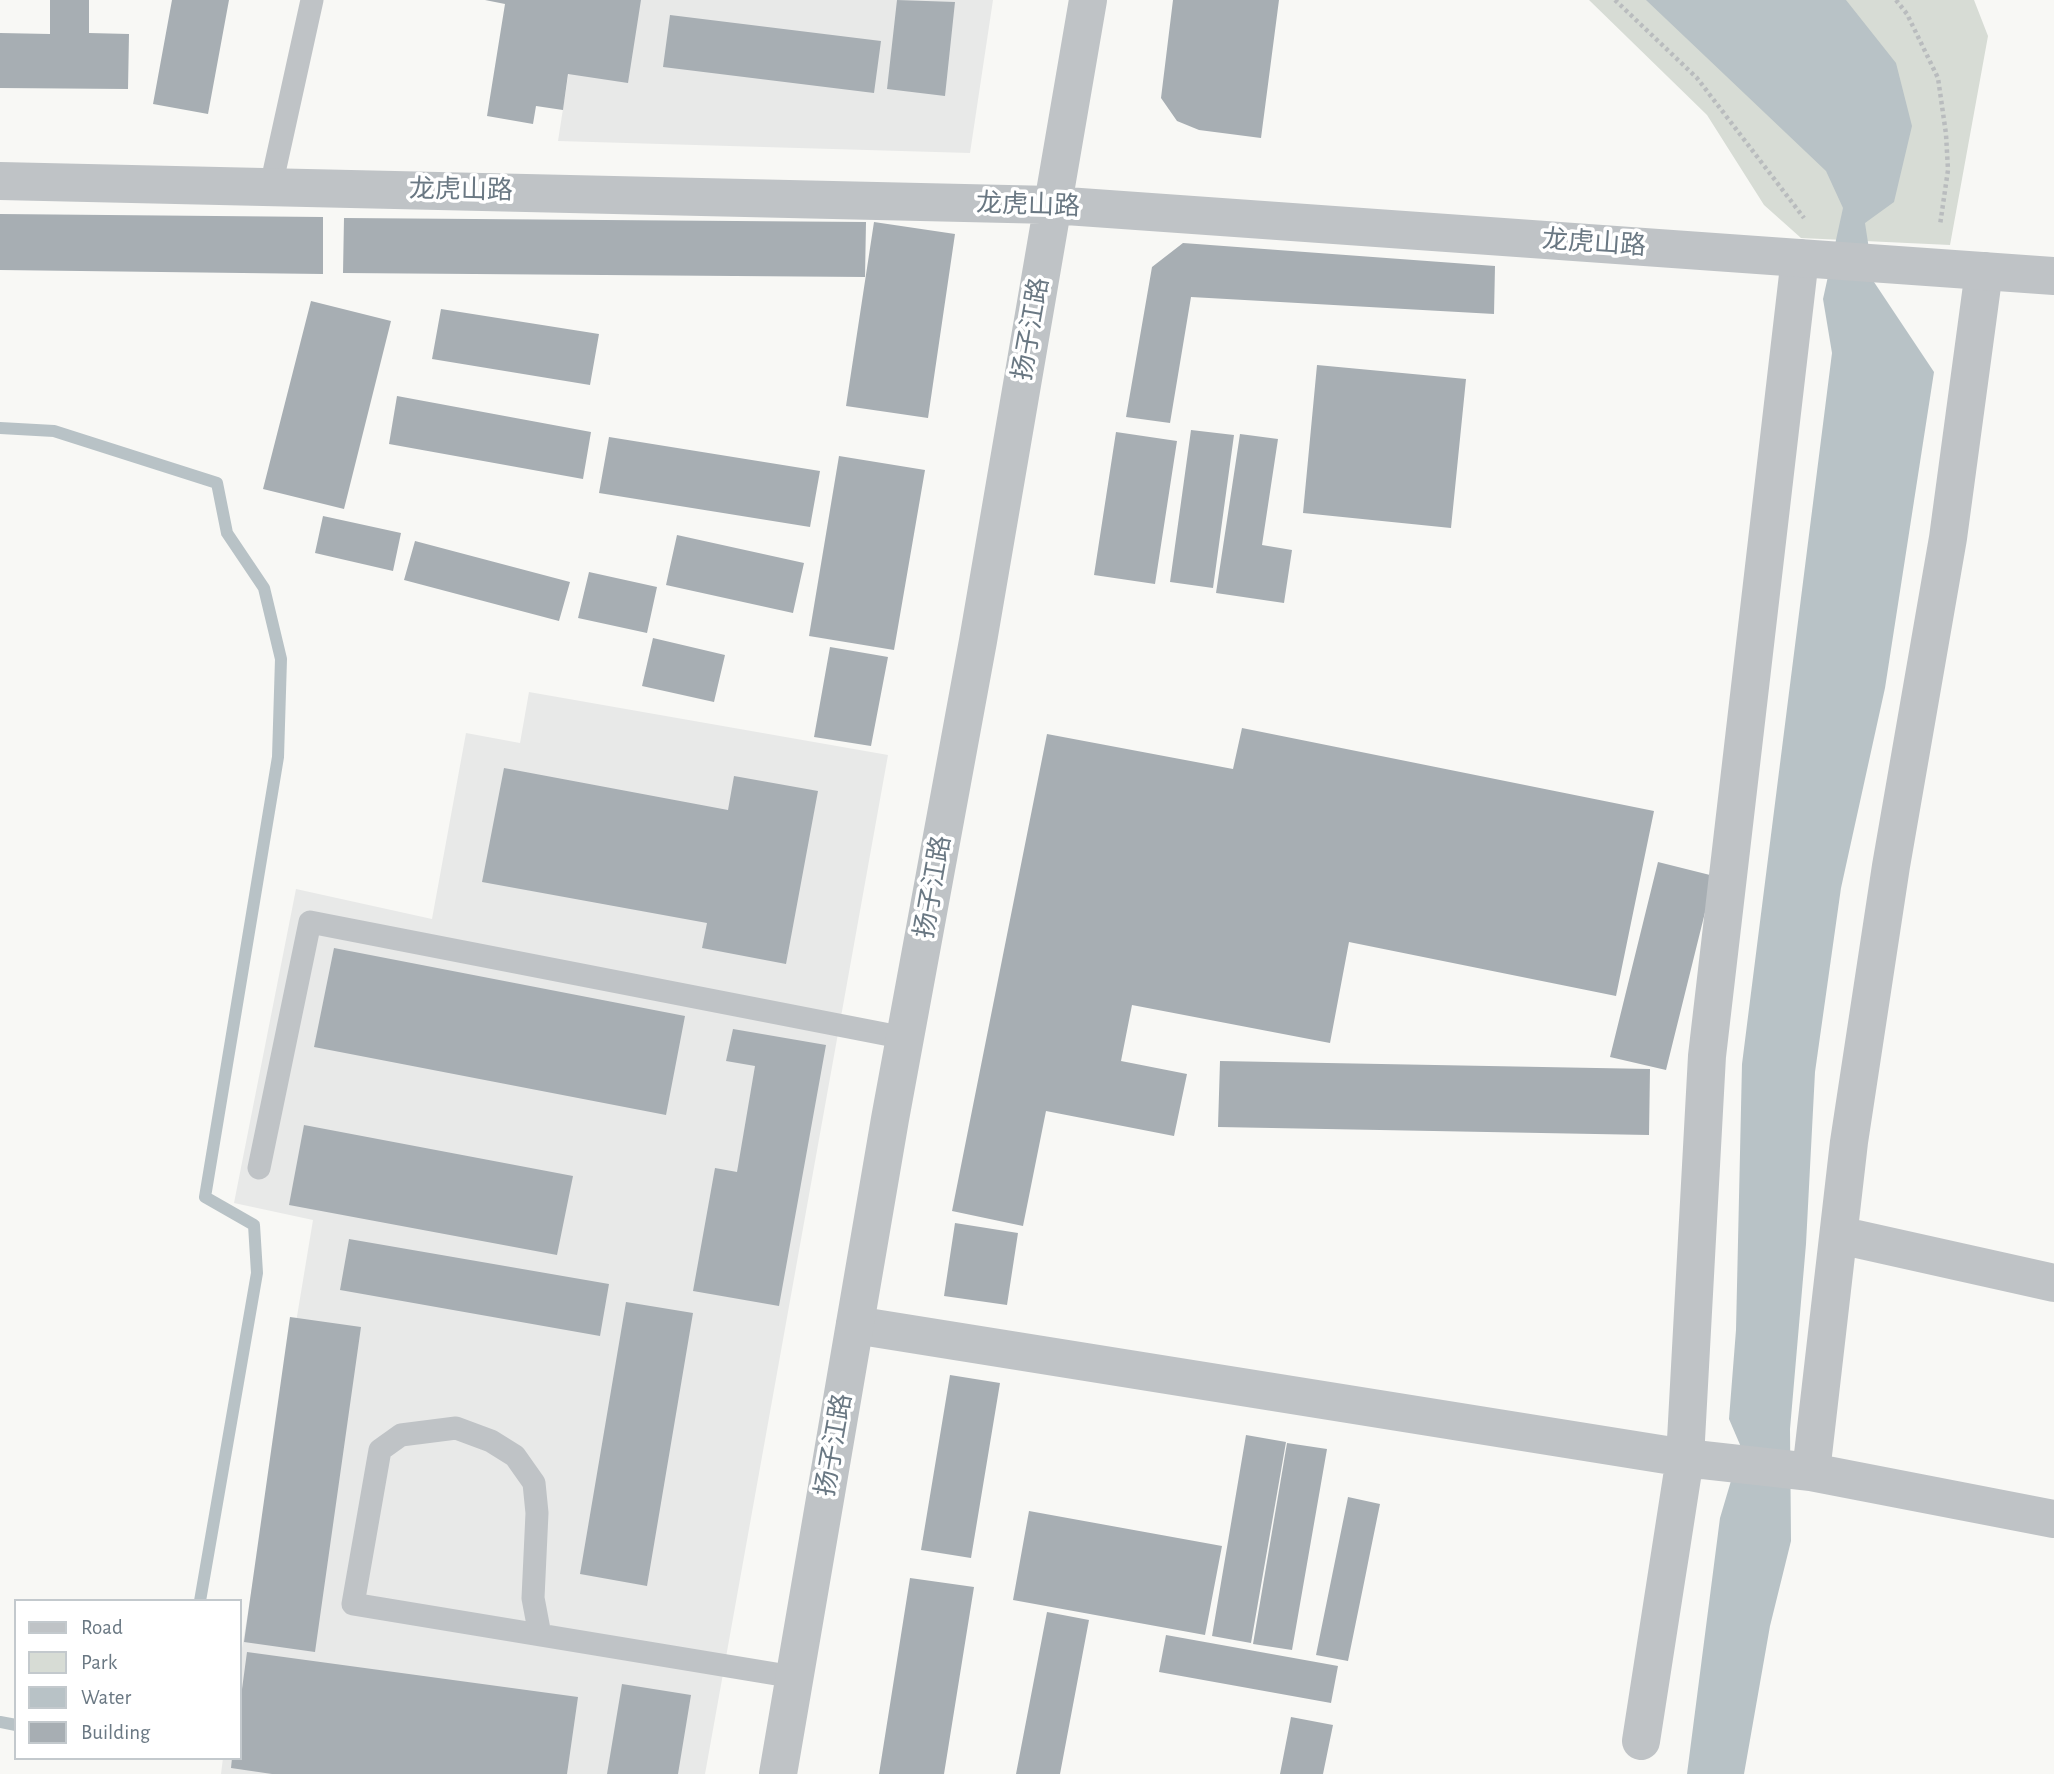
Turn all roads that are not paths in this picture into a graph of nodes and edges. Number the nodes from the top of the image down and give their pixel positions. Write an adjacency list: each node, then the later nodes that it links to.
1 (312, 0): 4 (lane)
2 (1088, 0): 5 (street, 扬子江路)
3 (0, 181): 4 (street, 龙虎山路)
4 (271, 186): 5 (street, 龙虎山路)
5 (1052, 205): 6 (street, 龙虎山路); 9 (street, 扬子江路)
6 (1800, 258): 7 (street, 龙虎山路); 14 (street)
7 (1984, 271): 8 (street, 龙虎山路); 11 (street)
8 (2054, 276)
9 (905, 1038): 10 (lane); 13 (street, 扬子江路)
10 (259, 1168)
11 (1839, 1235): 12 (street); 15 (street)
12 (2054, 1283)
13 (855, 1325): 14 (street); 18 (street, 扬子江路)
14 (1685, 1458): 15 (street); 19 (street)
15 (1811, 1472): 16 (street)
16 (2054, 1519)
17 (540, 1635): 17 (lane); 18 (lane)
18 (794, 1677): 20 (street, 扬子江路)
19 (1641, 1741)
20 (778, 1774)

